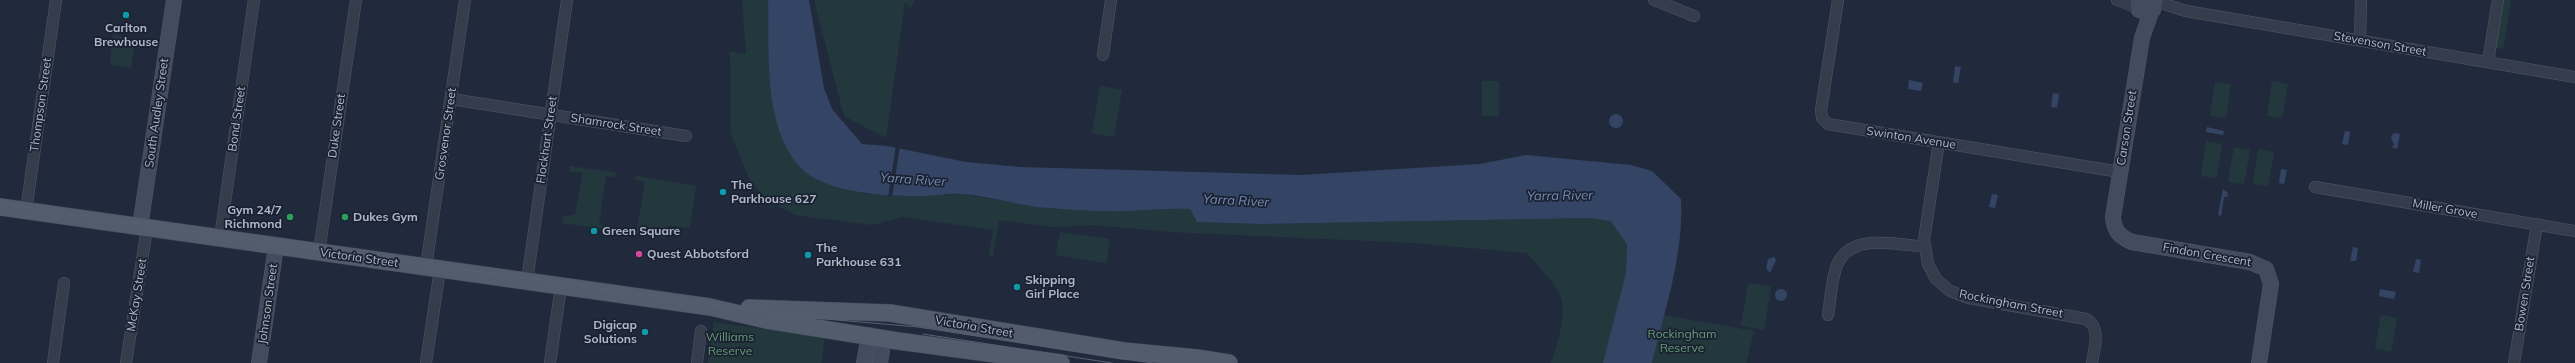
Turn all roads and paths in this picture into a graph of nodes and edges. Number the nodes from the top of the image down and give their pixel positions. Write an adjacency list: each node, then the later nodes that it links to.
1 (56, 0): 27 (street, Thompson Street)
2 (174, 0): 30 (street, South Audley Street)
3 (254, 0): 32 (street, Bond Street)
4 (356, 0): 35 (street, Duke Street)
5 (465, 0): 20 (street, Grosvenor Street)
6 (567, 0): 21 (street, Flockhart Street)
7 (1112, 0): 17 (street)
8 (1654, 0): 14 (street)
9 (1838, 0): 23 (street, Swinton Avenue)
10 (2117, 0): 13 (street, Stevenson Street)
11 (2498, 0): 18 (street)
12 (2360, 2): 15 (street); 16 (street)
13 (2147, 6): 15 (street, Stevenson Street); 24 (street, Carson Street)
14 (1694, 16)
15 (2348, 38): 16 (street, Stevenson Street)
16 (2360, 40): 18 (street, Stevenson Street)
17 (1103, 55)
18 (2488, 62): 19 (street, Stevenson Street)
19 (2575, 77)
20 (451, 99): 21 (street, Shamrock Street); 36 (street, Grosvenor Street)
21 (551, 115): 22 (street, Shamrock Street); 37 (street, Flockhart Street)
22 (686, 136)
23 (1939, 142): 24 (street, Swinton Avenue); 34 (street, Rockingham Street)
24 (2120, 172): 28 (street, Carson Street)
25 (2315, 187): 29 (street, Miller Grove)
26 (0, 207): 27 (main road, Victoria Street)
27 (26, 211): 30 (main road, Victoria Street)
28 (2113, 217): 56 (street, Findon Crescent)
29 (2537, 224): 31 (street, Miller Grove); 57 (street, Bowen Street)
30 (144, 227): 32 (main road, Victoria Street); 46 (street, McKay Street)
31 (2575, 231)
32 (220, 238): 33 (main road, Victoria Street)
33 (276, 246): 35 (main road, Victoria Street); 47 (street, Johnson Street)
34 (1924, 247): 42 (street); 55 (street, Rockingham Street)
35 (319, 252): 36 (main road, Victoria Street)
36 (433, 268): 37 (main road, Victoria Street); 48 (street, Grosvenor Street)
37 (527, 281): 39 (main road, Victoria Street)
38 (64, 283): 45 (street)
39 (561, 286): 40 (main road, Victoria Street); 49 (street)
40 (718, 308): 41 (main road, Victoria Street); 44 (main road, Victoria Street)
41 (882, 312): 44 (main road); 54 (main road, Victoria Street)
42 (1828, 315)
43 (701, 331): 50 (street)
44 (876, 337): 51 (street); 52 (street); 53 (main road, Victoria Street)
45 (53, 363)
46 (126, 363)
47 (259, 363)
48 (426, 363)
49 (550, 363)
50 (697, 363)
51 (864, 363)
52 (880, 363)
53 (1061, 363)
54 (1229, 363)
55 (2092, 363)
56 (2259, 363)
57 (2514, 363)

